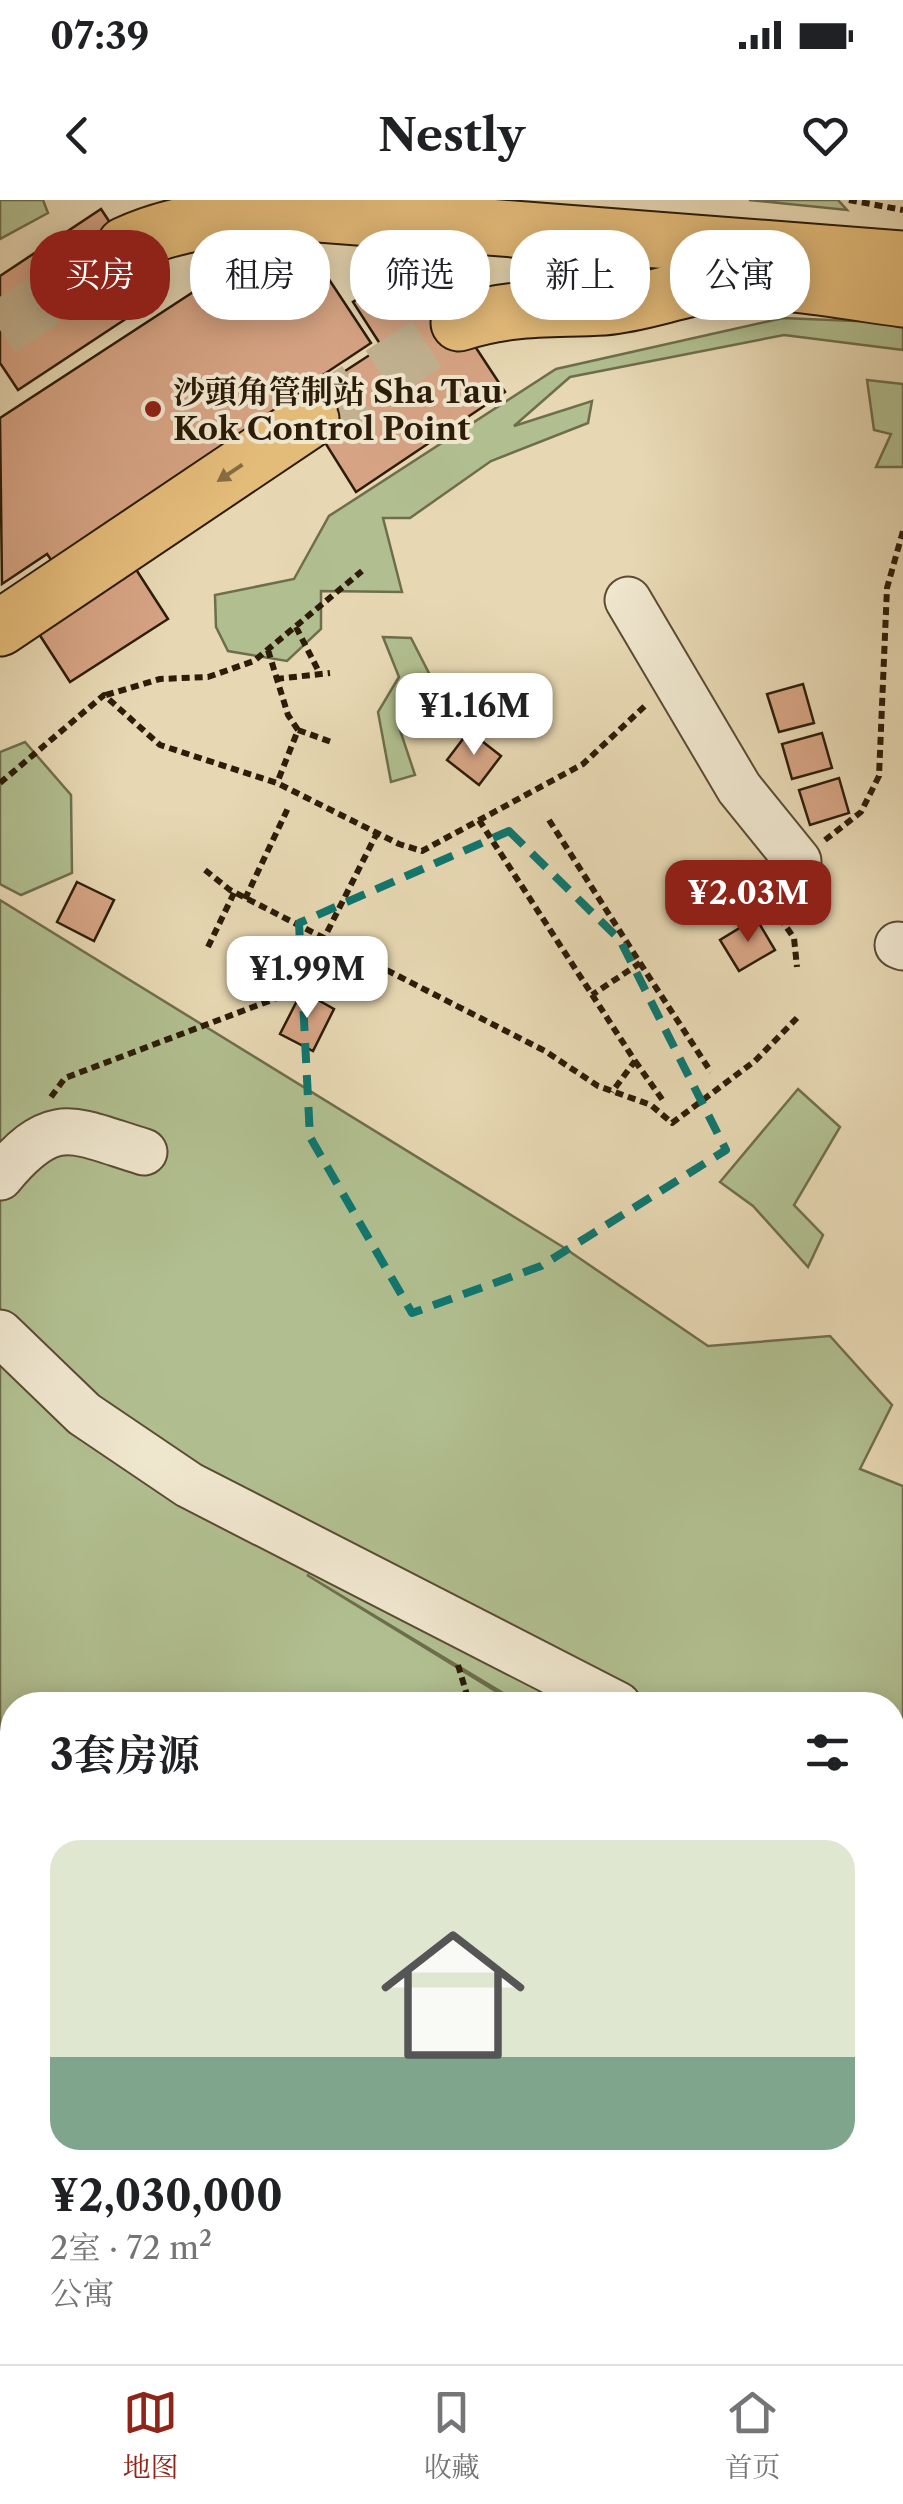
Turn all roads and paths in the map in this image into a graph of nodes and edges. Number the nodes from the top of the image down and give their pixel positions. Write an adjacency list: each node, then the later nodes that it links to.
1 (850, 200): 2 (path)
2 (903, 210)
3 (157, 230): 4 (main road)
4 (903, 259)
5 (903, 299): 6 (main road)
6 (459, 323)
7 (311, 418): 12 (main road, one-way to 12)
8 (903, 531): 25 (path)
9 (362, 571): 11 (path)
10 (628, 600): 15 (street)
11 (296, 626): 13 (path); 14 (path)
12 (0, 628)
13 (268, 650): 14 (path); 16 (path)
14 (276, 679): 17 (path)
15 (673, 680): 22 (path); 25 (street)
16 (104, 696): 19 (path); 20 (path)
17 (298, 730): 18 (path); 20 (path)
18 (334, 743)
19 (0, 783)
20 (278, 783): 24 (path)
21 (289, 806): 28 (path)
22 (479, 820): 24 (path); 33 (path)
23 (549, 820): 31 (path)
24 (377, 833): 29 (path)
25 (798, 861): 32 (path)
26 (205, 870): 27 (path)
27 (234, 893): 28 (path); 30 (path)
28 (245, 899): 29 (path)
29 (323, 940): 37 (path); 39 (path)
30 (208, 947)
31 (640, 963): 33 (path); 36 (path)
32 (797, 966)
33 (592, 995): 35 (path)
34 (797, 1018): 37 (path)
35 (635, 1061): 37 (path); 38 (path)
36 (711, 1072)
37 (612, 1092)
38 (664, 1102)
39 (39, 1139): 40 (street); 41 (street)
40 (144, 1152)
41 (0, 1177)
42 (0, 1333): 43 (street)
43 (593, 1692)

